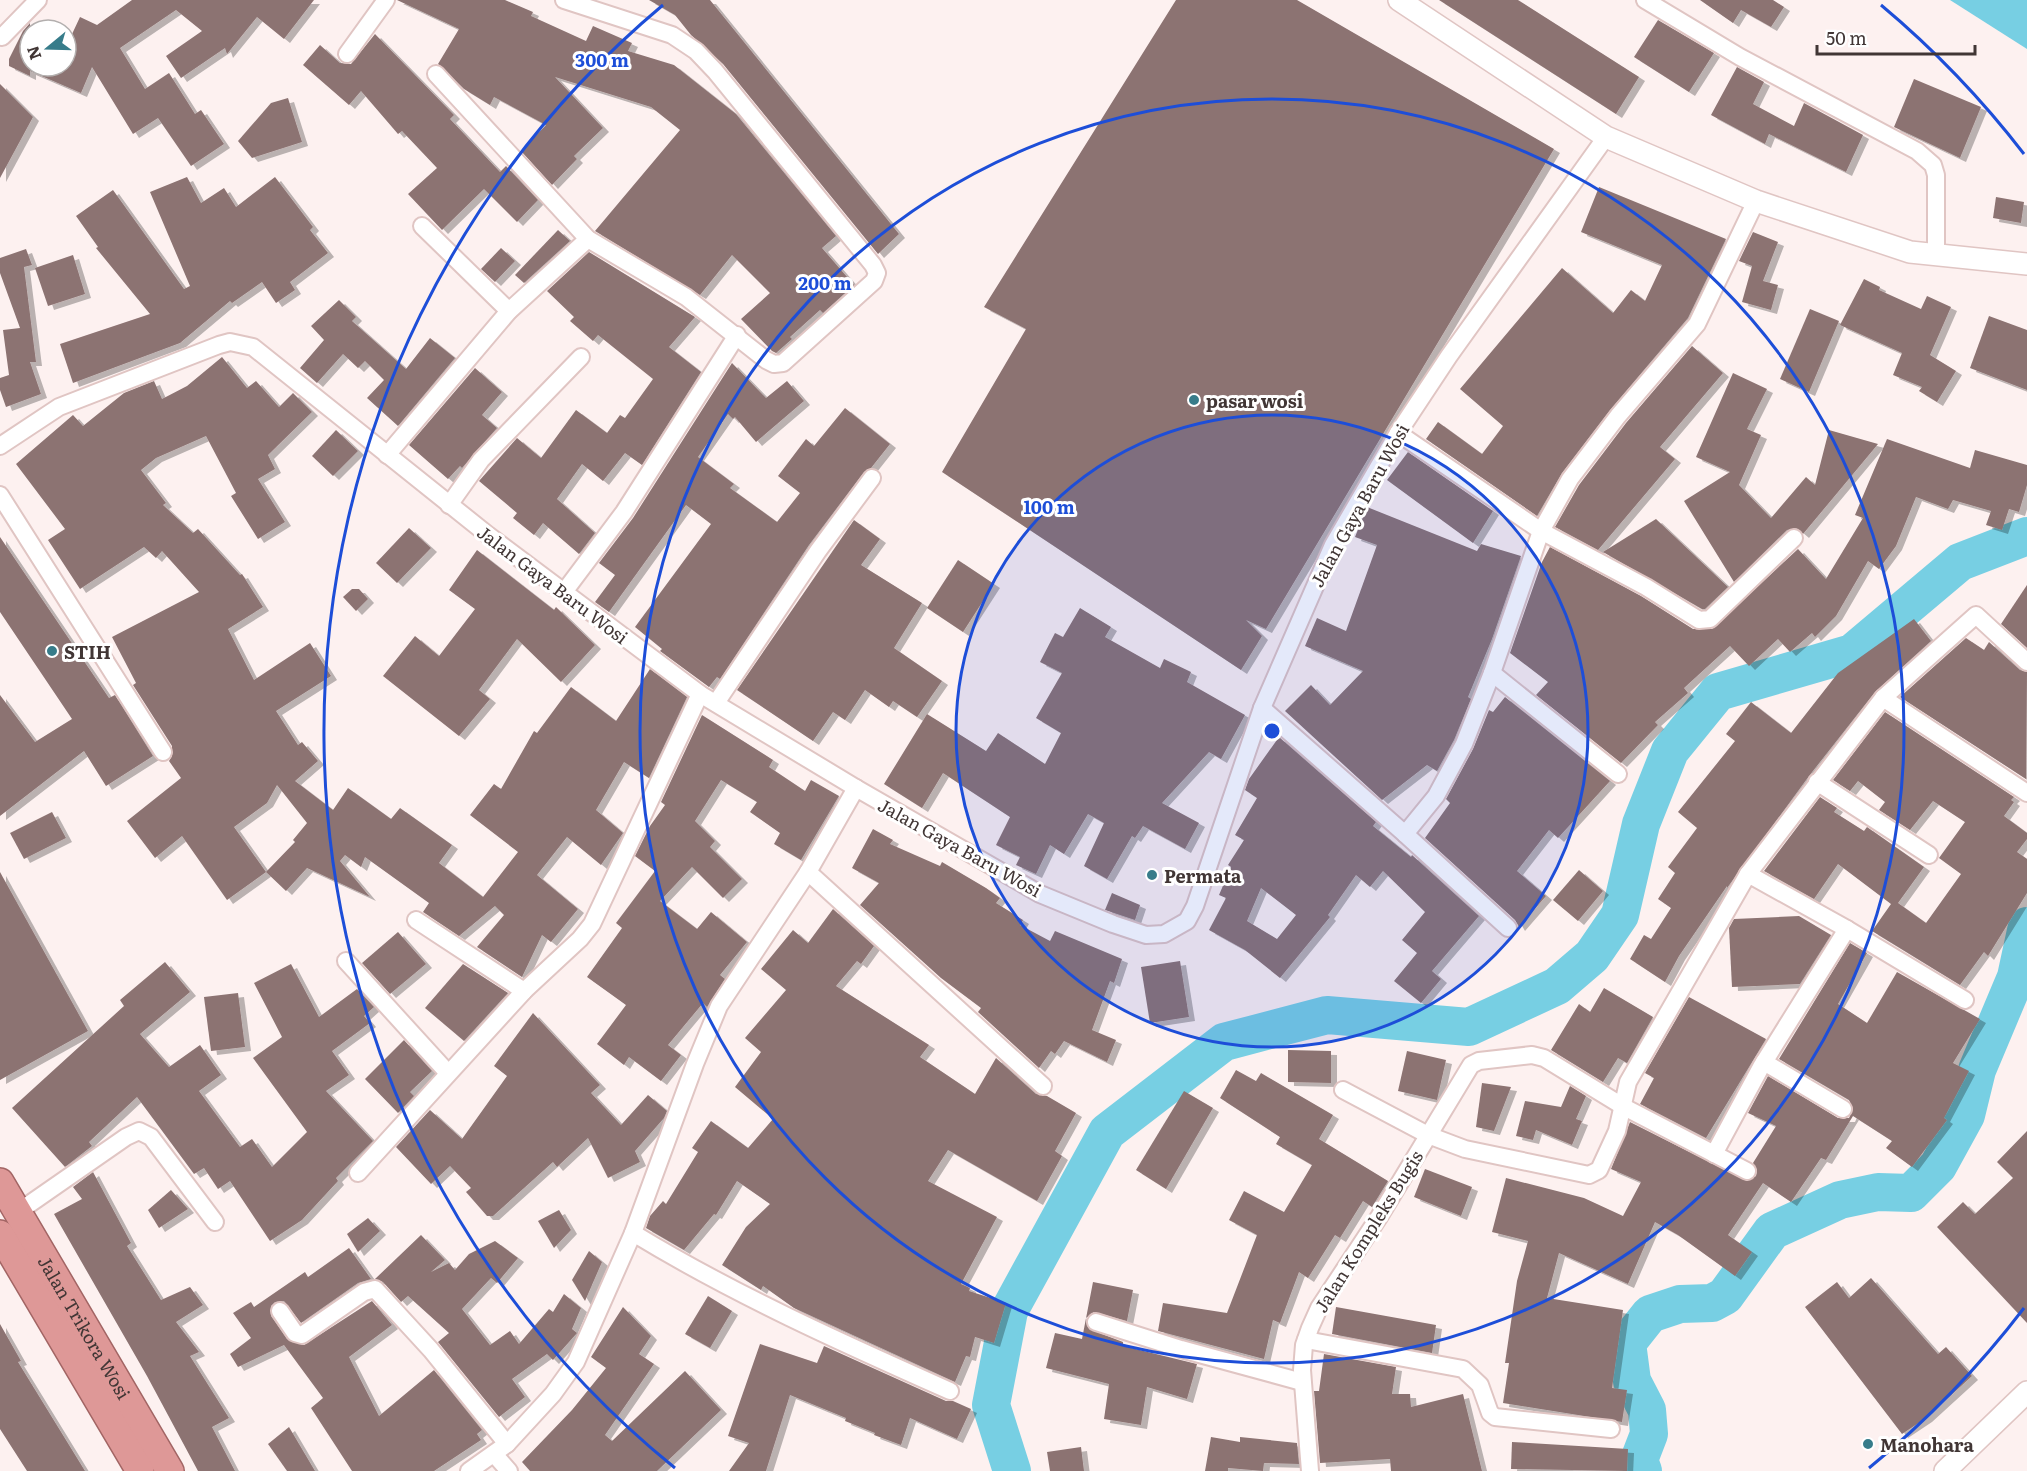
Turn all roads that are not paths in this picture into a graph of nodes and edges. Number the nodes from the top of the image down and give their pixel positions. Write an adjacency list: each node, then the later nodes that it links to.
1 (38, 0): 6 (street)
2 (386, 0): 7 (street)
3 (564, 0): 16 (street)
4 (1399, 0): 9 (street)
5 (1645, 0): 13 (street)
6 (1, 38)
7 (347, 54)
8 (436, 74): 12 (street)
9 (1606, 137): 10 (street); 18 (street, Jalan Gaya Baru Wosi)
10 (1756, 201): 13 (street); 24 (street)
11 (422, 226): 15 (street)
12 (588, 239): 15 (street); 16 (street)
13 (1936, 256): 14 (street)
14 (2027, 264)
15 (509, 311): 20 (street)
16 (737, 335): 26 (street)
17 (581, 357): 23 (street)
18 (1398, 433): 24 (street); 32 (street, Jalan Gaya Baru Wosi)
19 (0, 446): 20 (street, Jalan Gaya Baru Wosi)
20 (387, 455): 23 (street, Jalan Gaya Baru Wosi)
21 (872, 478): 31 (street)
22 (0, 495): 33 (street)
23 (449, 505): 26 (street, Jalan Gaya Baru Wosi)
24 (1542, 531): 25 (street); 28 (street)
25 (1794, 538)
26 (564, 592): 29 (street, Jalan Gaya Baru Wosi)
27 (2027, 662): 30 (street)
28 (1492, 672): 34 (street); 38 (street)
29 (700, 694): 31 (street, Jalan Gaya Baru Wosi); 46 (street)
30 (1883, 698): 35 (street); 37 (street)
31 (716, 703): 36 (street, Jalan Gaya Baru Wosi)
32 (1262, 708): 36 (street, Jalan Gaya Baru Wosi); 38 (street)
33 (163, 752)
34 (1618, 774)
35 (1817, 782): 39 (street); 41 (street)
36 (856, 788): 40 (street)
37 (2027, 793)
38 (1405, 834): 43 (street)
39 (1929, 855)
40 (808, 872): 50 (street); 61 (street)
41 (1748, 874): 44 (street); 52 (street)
42 (416, 920): 46 (street)
43 (1508, 928)
44 (1847, 929): 47 (street); 48 (street)
45 (346, 961): 49 (street)
46 (524, 991): 49 (street)
47 (1965, 1000)
48 (1764, 1062): 53 (street); 55 (street)
49 (448, 1073): 57 (street)
50 (1043, 1086)
51 (1343, 1090): 54 (street)
52 (1624, 1107): 54 (street); 54 (street, Jalan Kompleks Bugis); 55 (street, Jalan Kompleks Bugis)
53 (1844, 1109)
54 (1428, 1134): 65 (street, Jalan Kompleks Bugis)
55 (1713, 1154): 56 (street, Jalan Kompleks Bugis)
56 (1747, 1171)
57 (358, 1173)
58 (0, 1182): 59 (highway, Jalan Trikora Wosi)
59 (18, 1212): 60 (street); 72 (highway, Jalan Trikora Wosi)
60 (215, 1222)
61 (633, 1233): 67 (street); 70 (street)
62 (0, 1234): 71 (highway, Jalan Trikora Wosi)
63 (280, 1311): 70 (street)
64 (1096, 1322): 66 (street)
65 (1306, 1340): 66 (street, Jalan Kompleks Bugis); 69 (street)
66 (1302, 1382): 75 (street, Jalan Kompleks Bugis)
67 (950, 1391)
68 (2027, 1392): 76 (street)
69 (1611, 1429)
70 (501, 1449): 73 (street); 74 (street)
71 (140, 1471)
72 (170, 1471)
73 (469, 1471)
74 (509, 1471)
75 (1310, 1471)
76 (1945, 1471)

